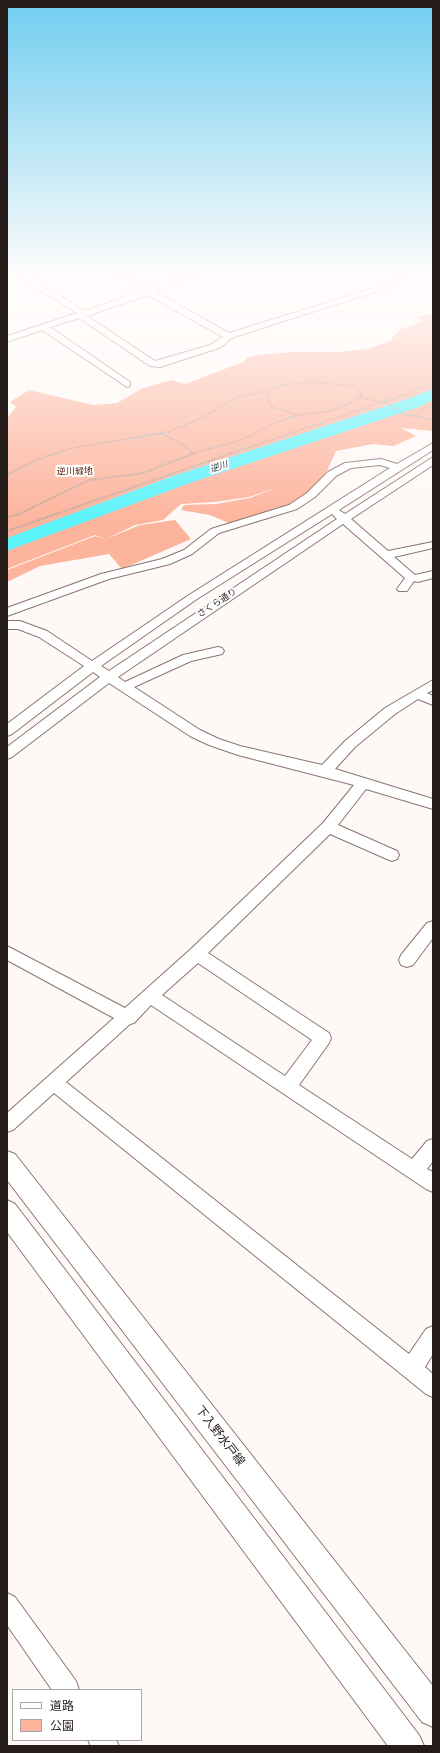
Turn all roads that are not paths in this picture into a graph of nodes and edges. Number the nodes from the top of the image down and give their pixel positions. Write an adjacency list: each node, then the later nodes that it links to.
1 (91, 359): 4 (street)
2 (146, 359): 3 (street)
3 (176, 359)
4 (128, 384)
5 (433, 446): 7 (street, さくら通り)
6 (431, 463): 9 (street, さくら通り)
7 (399, 468): 8 (street, さくら通り); 15 (street)
8 (332, 509): 9 (street); 18 (street, さくら通り)
9 (344, 518): 11 (street); 19 (street, さくら通り)
10 (433, 544): 11 (street)
11 (387, 555): 13 (street)
12 (433, 574): 13 (street)
13 (411, 577): 14 (street)
14 (403, 589)
15 (7, 612)
16 (7, 625): 18 (street)
17 (218, 651): 21 (street)
18 (93, 666): 19 (street); 24 (street, さくら通り)
19 (109, 677): 21 (street); 25 (street, さくら通り)
20 (433, 684): 22 (street)
21 (124, 687): 26 (street)
22 (418, 694): 23 (street); 26 (street)
23 (433, 701)
24 (7, 731)
25 (7, 754)
26 (325, 771): 27 (street)
27 (364, 783): 28 (street); 29 (street)
28 (433, 804)
29 (328, 827): 30 (street); 33 (street)
30 (392, 855)
31 (433, 927): 34 (street)
32 (7, 952): 36 (street)
33 (197, 954): 35 (street); 38 (street)
34 (407, 960)
35 (151, 996): 36 (street); 38 (street)
36 (128, 1018): 37 (street)
37 (54, 1083): 39 (street); 46 (street)
38 (288, 1086): 42 (street)
39 (7, 1124)
40 (433, 1146): 42 (street)
41 (7, 1162): 50 (main road, 下入野水戸線)
42 (415, 1170): 43 (street)
43 (433, 1183)
44 (7, 1212): 51 (main road)
45 (433, 1336): 46 (street)
46 (411, 1369): 47 (street)
47 (433, 1387)
48 (7, 1605): 49 (street)
49 (65, 1689)
50 (433, 1711)
51 (408, 1746)

